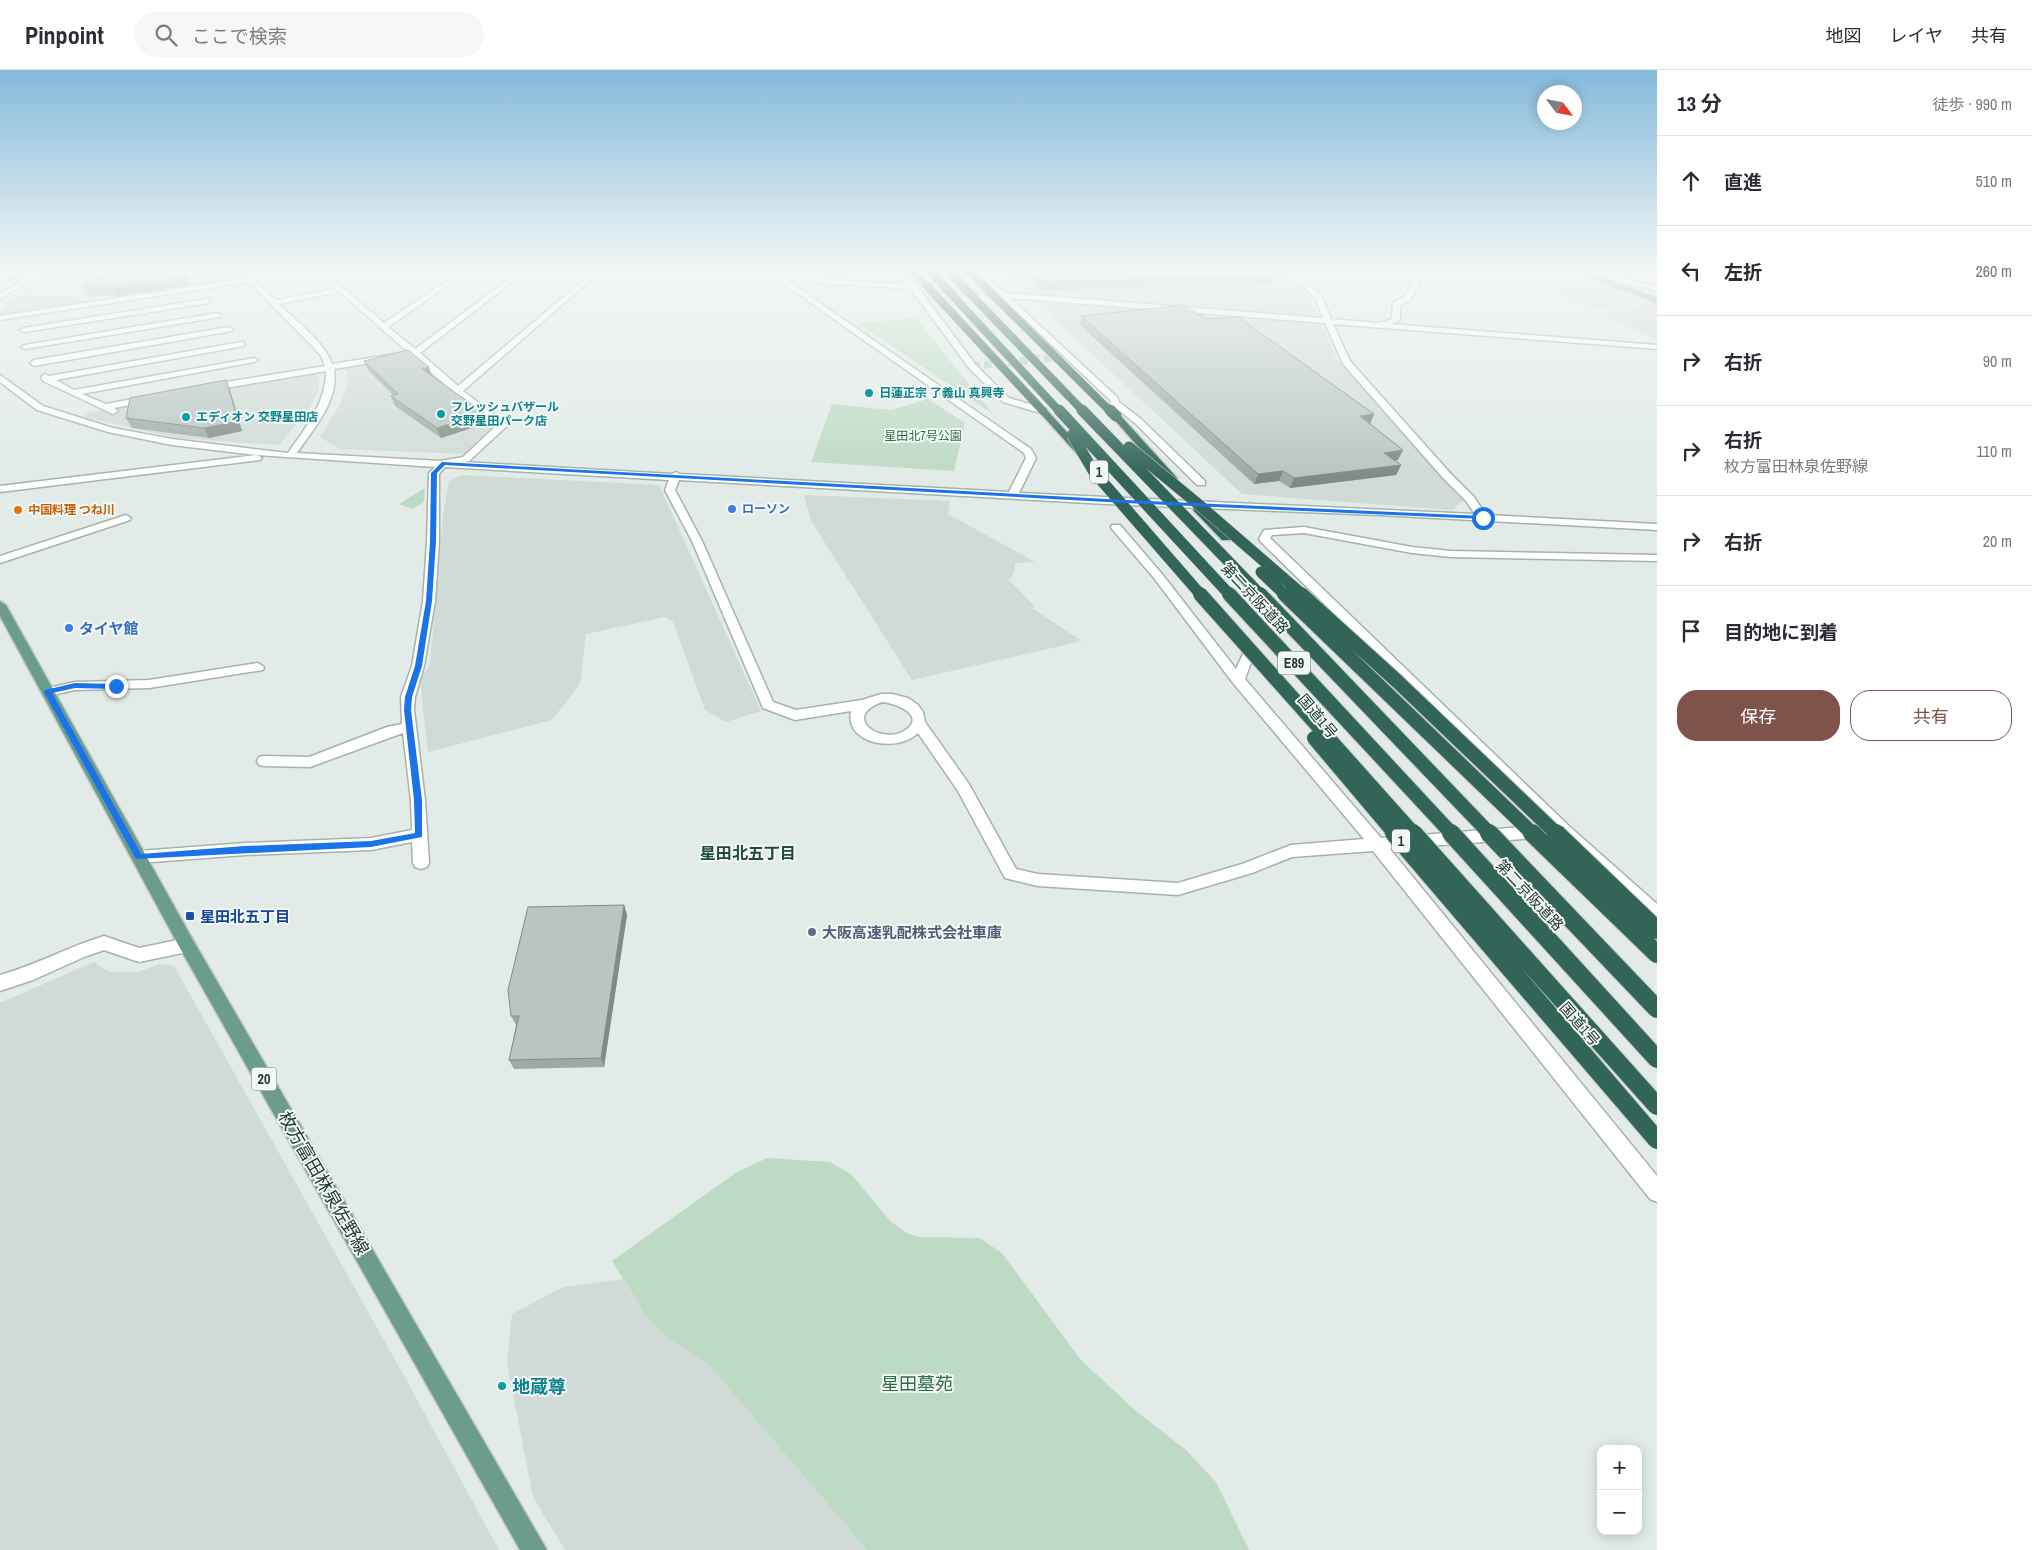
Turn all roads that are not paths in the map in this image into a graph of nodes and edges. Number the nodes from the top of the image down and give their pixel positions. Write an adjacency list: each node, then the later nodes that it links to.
1 (25, 339): 18 (street)
2 (73, 339): 18 (street)
3 (170, 339): 22 (street)
4 (237, 339): 21 (street)
5 (310, 339): 23 (street)
6 (399, 339): 20 (street)
7 (433, 339): 20 (street)
8 (519, 339): 27 (street)
9 (867, 339): 42 (street)
10 (952, 339): 33 (street)
11 (980, 339): 33 (highway, 国道1号 / 1, bridge)
12 (989, 339): 33 (highway, 第二京阪道路 / E89, bridge)
13 (1013, 339): 32 (highway, 第二京阪道路 / E89, bridge)
14 (1038, 339): 35 (highway, bridge)
15 (1050, 339): 30 (street)
16 (1337, 339): 47 (street)
17 (1559, 339): 19 (street)
18 (25, 347): 22 (street)
19 (1657, 347)
20 (415, 353): 23 (street); 27 (street)
21 (255, 360): 23 (street); 25 (street); 26 (street); 28 (street)
22 (34, 362): 25 (street)
23 (329, 366): 37 (street)
24 (0, 378): 36 (street)
25 (46, 379): 28 (street)
26 (201, 389)
27 (458, 391): 38 (street)
28 (73, 393): 31 (street)
29 (154, 398): 31 (street)
30 (1116, 403): 35 (street); 40 (street)
31 (106, 407): 34 (street)
32 (1078, 407): 68 (highway, bridge); 72 (highway, 第二京阪道路 / E89, bridge)
33 (1050, 410): 43 (highway, 国道1号 / 1); 73 (highway, 第二京阪道路 / E89, bridge); 74 (highway, bridge)
34 (119, 415)
35 (1116, 416): 44 (highway)
36 (280, 455): 37 (street); 41 (street)
37 (291, 455): 38 (street)
38 (444, 463): 39 (street); 60 (street)
39 (676, 475): 42 (street); 58 (street)
40 (1201, 483)
41 (0, 489)
42 (1013, 495): 43 (street)
43 (1125, 502): 44 (street); 54 (highway, 国道1号 / 1, bridge)
44 (1194, 505): 45 (street); 70 (highway, bridge)
45 (1277, 507): 47 (street); 50 (street)
46 (126, 518): 52 (street)
47 (1483, 518): 49 (street)
48 (1116, 527): 56 (street)
49 (1657, 527)
50 (1268, 532): 51 (street); 62 (street)
51 (1657, 558)
52 (0, 560)
53 (0, 605): 57 (main road, 枚方富田林泉佐野線 / 20)
54 (1246, 657): 56 (street); 75 (highway, 国道1号 / 1, bridge)
55 (258, 667): 57 (street)
56 (1238, 680): 64 (street)
57 (48, 692): 65 (main road, 枚方富田林泉佐野線 / 20)
58 (864, 704): 59 (street); 59 (street)
59 (918, 723): 64 (street)
60 (409, 727): 61 (street); 63 (street)
61 (264, 761)
62 (1564, 830): 64 (street); 67 (street)
63 (419, 835): 65 (street); 66 (street)
64 (1376, 844): 76 (street)
65 (139, 857): 69 (main road, 枚方富田林泉佐野線 / 20)
66 (421, 863)
67 (1657, 914)
68 (1657, 930)
69 (187, 946): 71 (street); 77 (main road, 枚方富田林泉佐野線 / 20)
70 (1657, 954)
71 (0, 983)
72 (1657, 1009)
73 (1657, 1059)
74 (1657, 1106)
75 (1657, 1140)
76 (1657, 1192)
77 (534, 1550)

